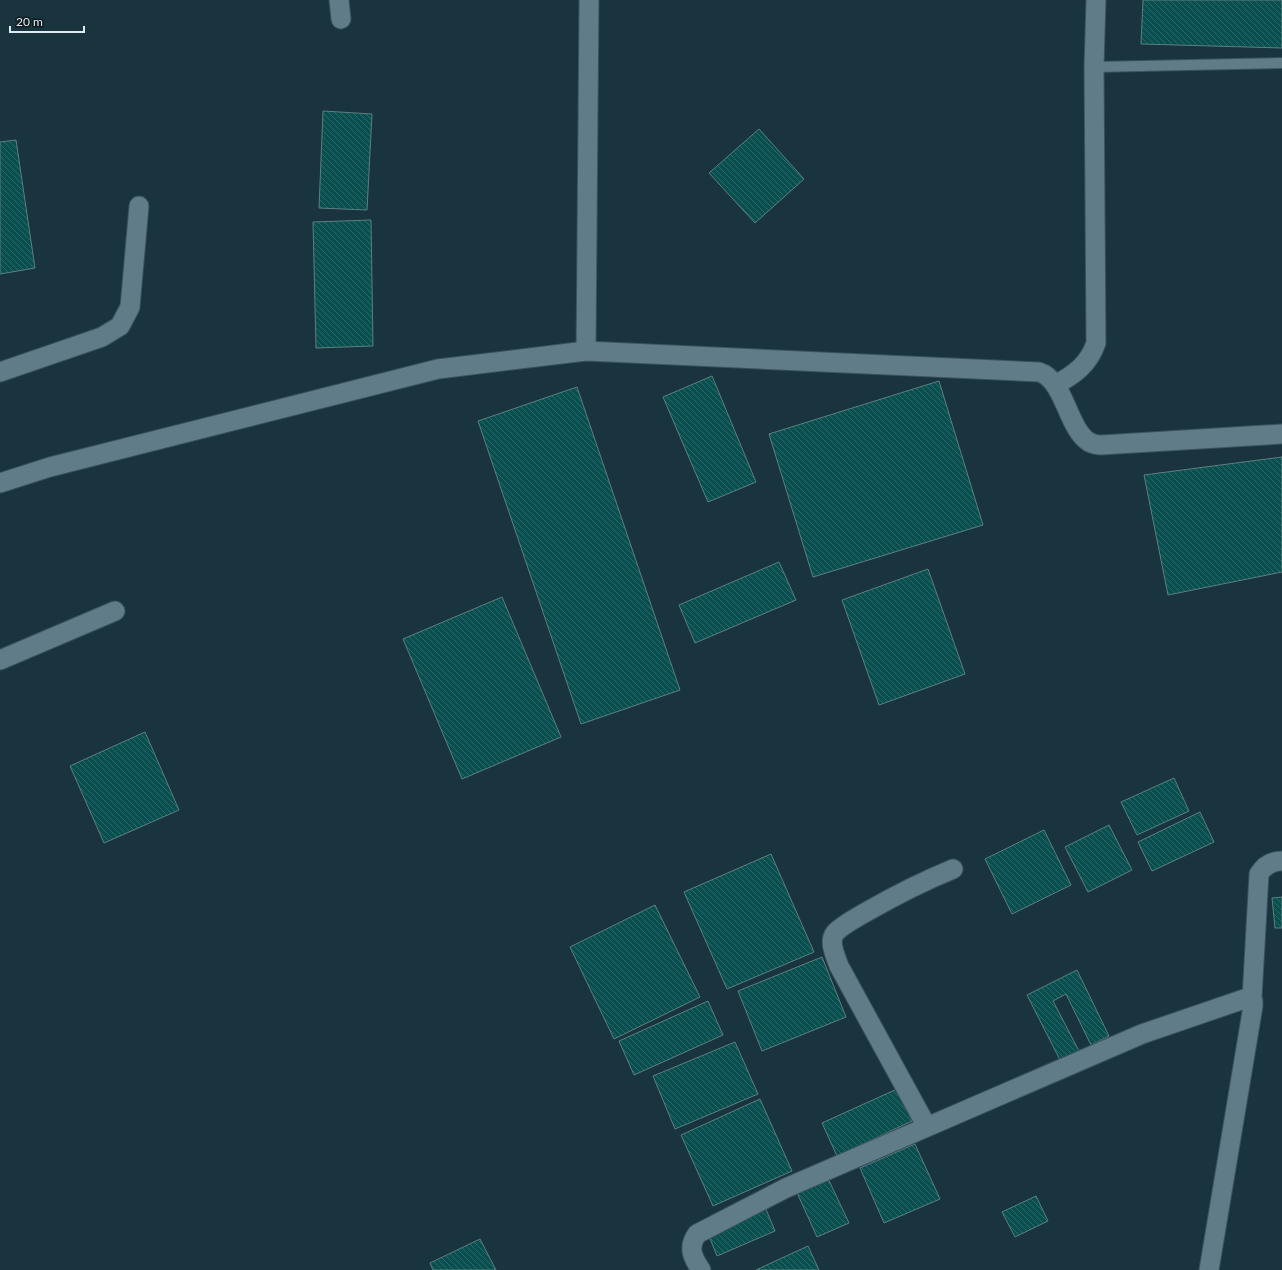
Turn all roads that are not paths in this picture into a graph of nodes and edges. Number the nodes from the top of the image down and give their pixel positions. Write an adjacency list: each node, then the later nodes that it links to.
1 (339, 0): 4 (street)
2 (589, 0): 8 (street)
3 (1096, 0): 6 (street)
4 (341, 19)
5 (1282, 63): 6 (lane)
6 (1094, 67): 10 (street)
7 (139, 206): 9 (street)
8 (586, 351): 10 (street); 12 (street)
9 (0, 372)
10 (1055, 385): 11 (street)
11 (1282, 434)
12 (0, 483)
13 (115, 611): 14 (street)
14 (0, 660)
15 (1282, 861): 17 (street)
16 (953, 869): 18 (street)
17 (1252, 998): 18 (street); 20 (street)
18 (927, 1127): 19 (street)
19 (701, 1270)
20 (1208, 1270)

